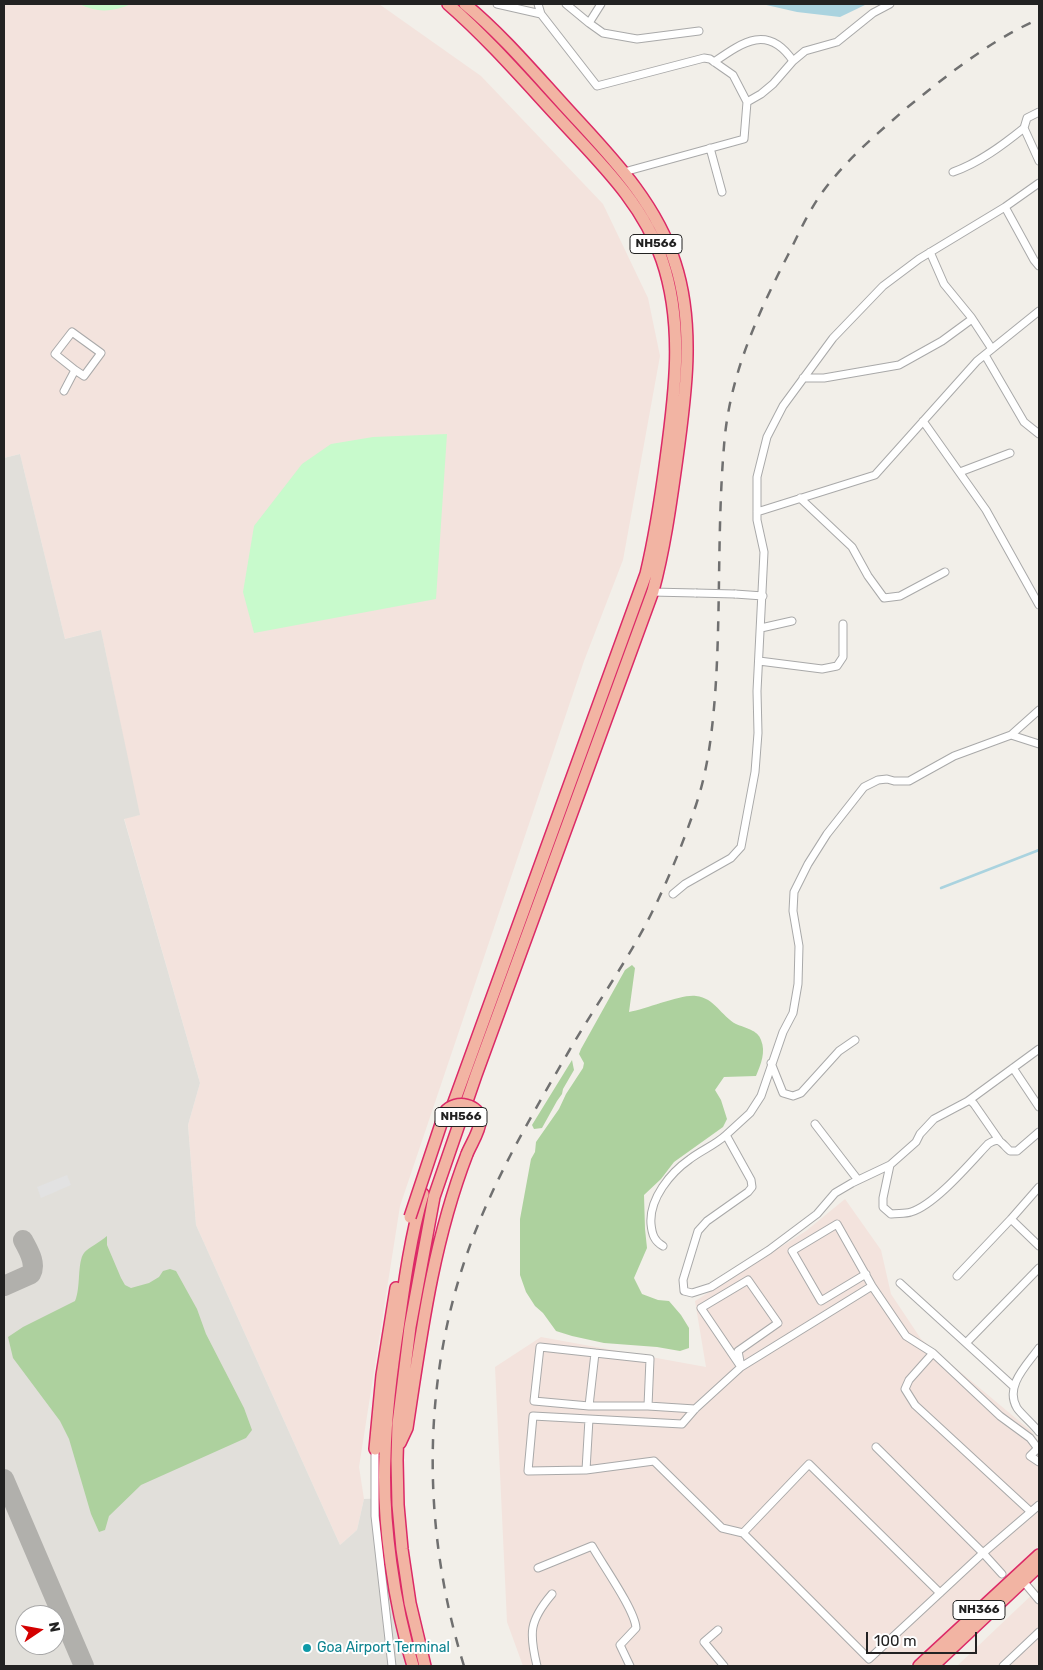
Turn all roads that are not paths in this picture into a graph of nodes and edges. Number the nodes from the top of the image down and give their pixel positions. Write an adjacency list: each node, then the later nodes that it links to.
1 (448, 4): 41 (highway, NH566)
2 (466, 4): 18 (highway, NH566)
3 (497, 4): 8 (street)
4 (538, 4): 8 (street)
5 (566, 4): 9 (street)
6 (601, 4): 9 (street)
7 (890, 4): 11 (street)
8 (541, 14): 12 (street)
9 (589, 24): 10 (street)
10 (699, 31)
11 (793, 60): 12 (street); 13 (street)
12 (714, 62): 13 (street)
13 (747, 102): 16 (street)
14 (1039, 112): 15 (street)
15 (1024, 128): 17 (street); 19 (street)
16 (710, 148): 18 (street); 21 (street)
17 (1039, 162)
18 (624, 172): 39 (highway, NH566)
19 (953, 172)
20 (1039, 184): 22 (street)
21 (722, 192)
22 (1005, 207): 23 (street); 24 (street)
23 (930, 252): 26 (street); 30 (street)
24 (1039, 266)
25 (1039, 310): 27 (street)
26 (972, 319): 27 (street); 30 (street)
27 (992, 349): 28 (street)
28 (984, 355): 32 (street); 33 (street)
29 (75, 370): 29 (street); 31 (street)
30 (803, 378): 37 (street)
31 (64, 391)
32 (924, 421): 35 (street); 36 (street)
33 (1039, 434)
34 (1010, 453): 35 (street)
35 (960, 472): 42 (street)
36 (800, 498): 37 (street); 38 (street)
37 (757, 512): 40 (street)
38 (945, 572)
39 (653, 591): 40 (street, bridge); 41 (street); 85 (highway, NH566)
40 (763, 596): 45 (street)
41 (638, 597): 88 (highway, NH566)
42 (1039, 605)
43 (792, 621): 45 (street)
44 (843, 624): 46 (street)
45 (761, 628): 46 (street)
46 (759, 661): 50 (street)
47 (1039, 710): 48 (street)
48 (1011, 735): 49 (street); 53 (street)
49 (1039, 744)
50 (673, 894)
51 (855, 1040): 53 (street)
52 (1039, 1049): 54 (street)
53 (771, 1063): 59 (street)
54 (1013, 1068): 55 (street); 56 (street)
55 (968, 1101): 60 (street); 61 (street)
56 (1039, 1107)
57 (815, 1124): 62 (street)
58 (1039, 1132): 60 (street)
59 (726, 1135): 62 (street); 65 (street)
60 (999, 1140): 61 (street)
61 (890, 1165): 62 (street)
62 (858, 1180)
63 (1039, 1187): 64 (street)
64 (1011, 1219): 66 (street); 69 (street)
65 (663, 1246)
66 (1039, 1246)
67 (1039, 1268): 72 (street)
68 (866, 1274): 68 (street); 71 (street)
69 (956, 1276)
70 (900, 1283): 72 (street)
71 (872, 1286): 75 (street); 76 (street)
72 (966, 1343): 77 (street)
73 (1039, 1348): 77 (street)
74 (595, 1353): 78 (street); 78 (street); 79 (street)
75 (933, 1353): 87 (street); 92 (street)
76 (741, 1367): 76 (street); 80 (street)
77 (1013, 1386): 82 (street)
78 (589, 1406): 79 (street)
79 (648, 1406): 80 (street)
80 (695, 1409): 81 (street)
81 (589, 1419): 90 (street); 90 (street)
82 (1039, 1432)
83 (365, 1440): 86 (highway)
84 (876, 1447): 94 (street)
85 (398, 1448): 86 (highway, bridge); 107 (highway, NH566)
86 (375, 1449): 88 (highway); 105 (street)
87 (1038, 1449): 89 (street)
88 (384, 1458): 106 (highway, NH566)
89 (1039, 1462)
90 (586, 1470): 93 (street)
91 (1039, 1505): 92 (street)
92 (1031, 1512): 94 (street)
93 (743, 1533): 100 (street); 100 (street)
94 (983, 1553): 98 (street); 100 (street)
95 (1039, 1556): 111 (highway, NH366)
96 (1039, 1566): 99 (highway, NH366)
97 (538, 1568): 109 (street)
98 (1002, 1574)
99 (1023, 1581): 102 (street); 112 (highway, NH366)
100 (940, 1593)
101 (552, 1594): 108 (street)
102 (1039, 1600)
103 (718, 1630): 110 (street)
104 (1039, 1632): 113 (street)
105 (392, 1666)
106 (413, 1666)
107 (425, 1666)
108 (537, 1666)
109 (630, 1666)
110 (724, 1666)
111 (919, 1666)
112 (933, 1666)
113 (1003, 1666)

